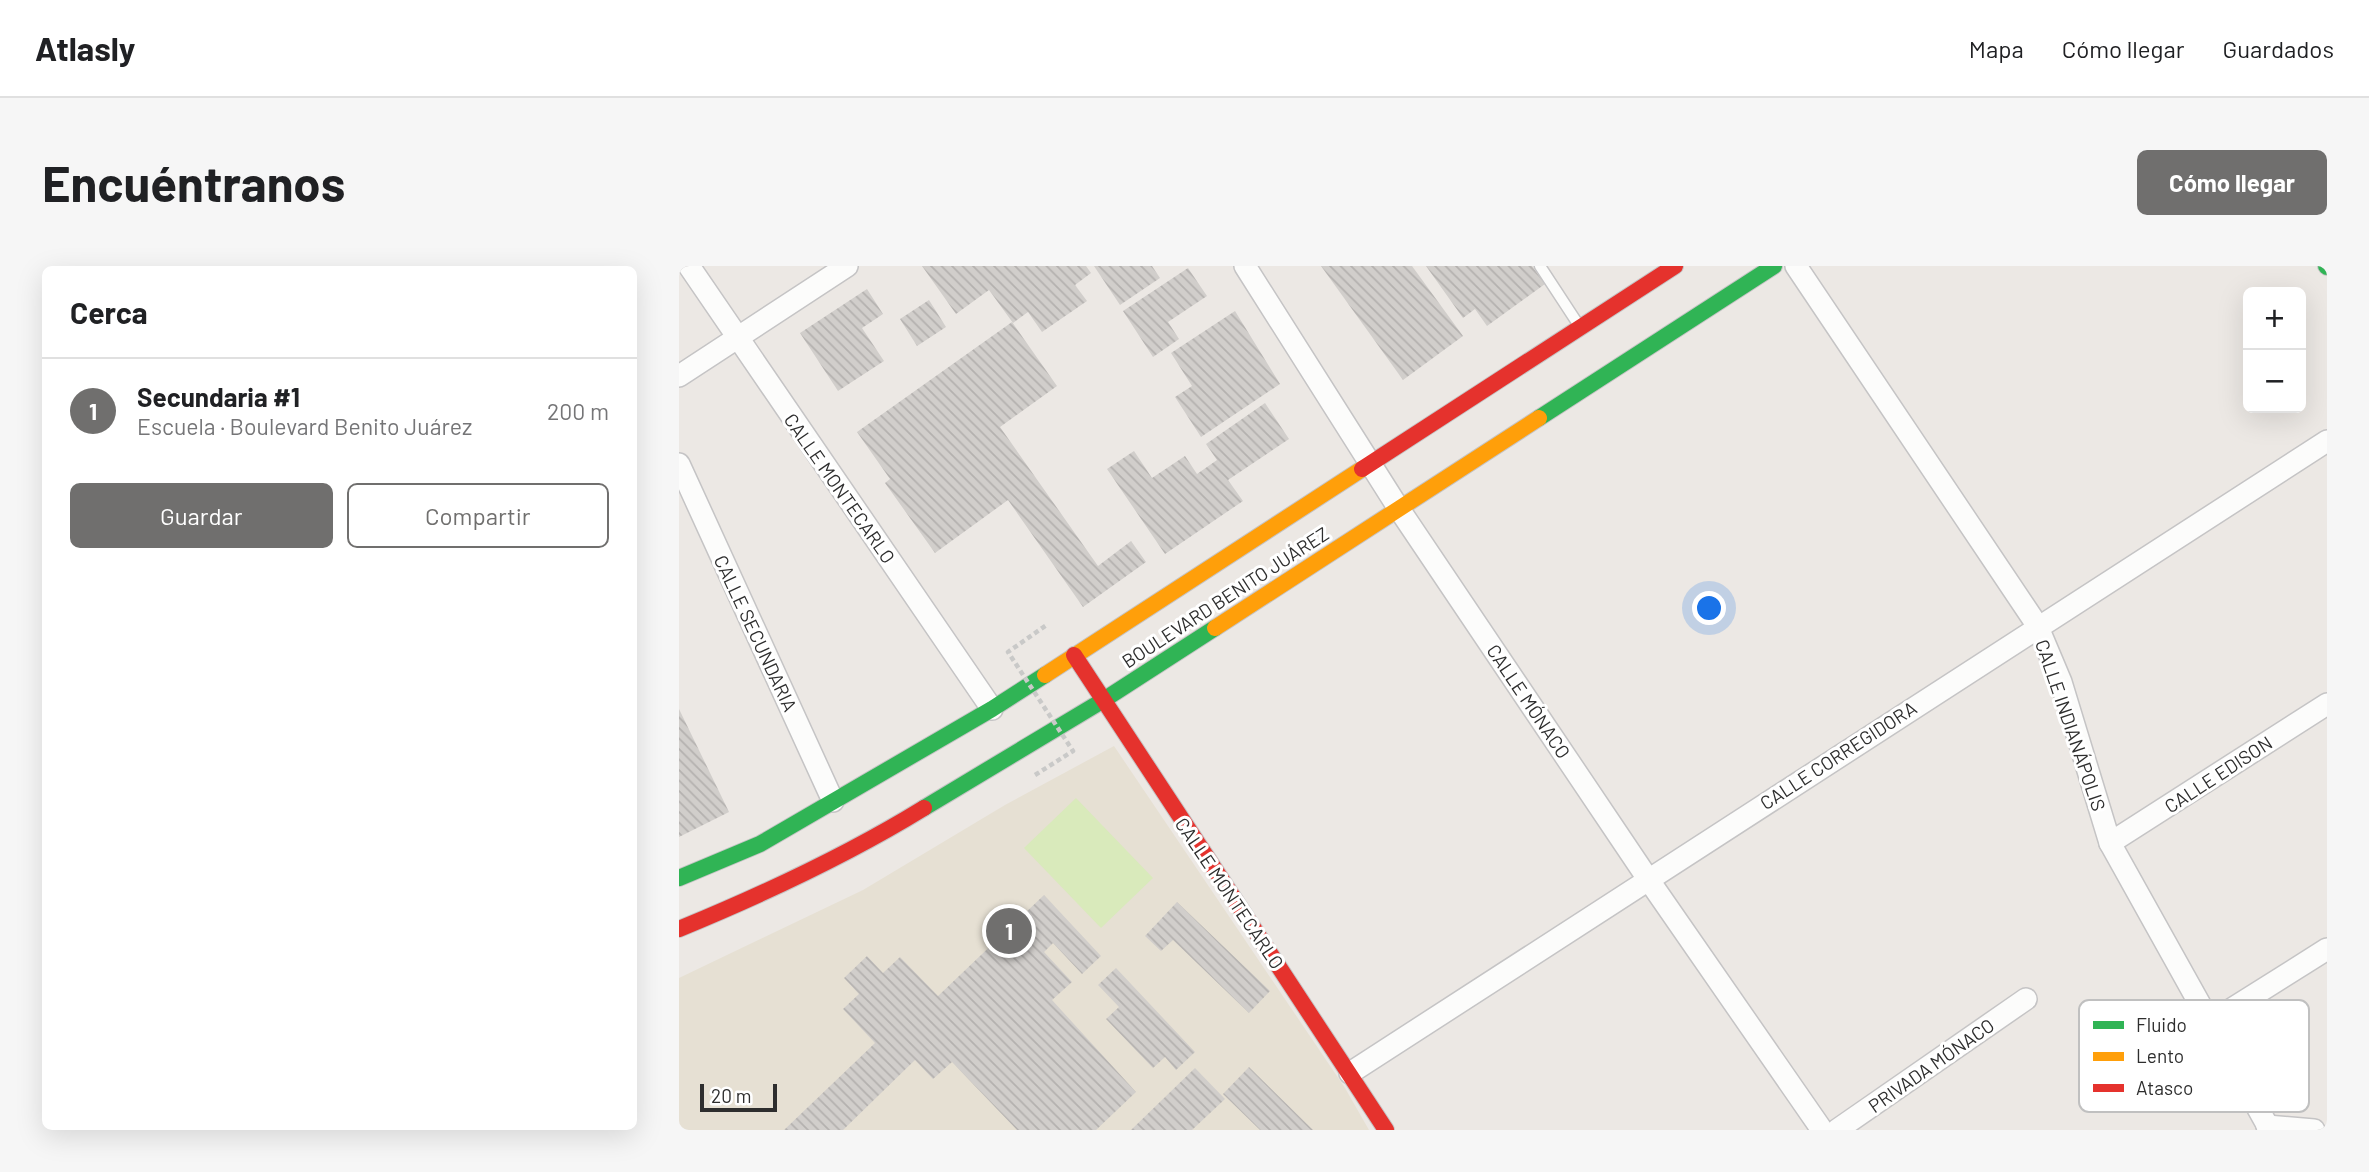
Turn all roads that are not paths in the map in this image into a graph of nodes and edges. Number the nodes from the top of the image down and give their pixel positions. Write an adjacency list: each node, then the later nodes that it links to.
1 (689, 266): 9 (street, CALLE MONTECARLO)
2 (847, 266): 9 (street)
3 (1245, 266): 12 (street, CALLE MÓNACO)
4 (1540, 266): 8 (lane)
5 (1675, 266): 8 (main road, BOULEVARD BENITO JUÁREZ)
6 (1775, 266): 14 (main road, BOULEVARD BENITO JUÁREZ)
7 (1796, 266): 15 (street, CALLE INDIANÁPOLIS)
8 (1580, 327): 12 (main road, BOULEVARD BENITO JUÁREZ)
9 (737, 338): 10 (street); 19 (street, CALLE MONTECARLO)
10 (679, 376)
11 (2327, 440): 15 (street, CALLE CORREGIDORA)
12 (1371, 461): 14 (street, CALLE MÓNACO); 16 (main road, BOULEVARD BENITO JUÁREZ)
13 (679, 464): 20 (street, CALLE SECUNDARIA)
14 (1399, 509): 17 (main road, BOULEVARD BENITO JUÁREZ); 23 (street, CALLE MÓNACO)
15 (2037, 625): 21 (street, CALLE INDIANÁPOLIS); 23 (street, CALLE CORREGIDORA)
16 (1074, 656): 17 (main road, CALLE MONTECARLO); 19 (main road, BOULEVARD BENITO JUÁREZ)
17 (1102, 701): 24 (main road, BOULEVARD BENITO JUÁREZ); 29 (main road, CALLE MONTECARLO)
18 (2327, 704): 21 (street, CALLE EDISON)
19 (992, 709): 20 (main road, BOULEVARD BENITO JUÁREZ)
20 (833, 801): 22 (main road, BOULEVARD BENITO JUÁREZ)
21 (2110, 843): 27 (street, CALLE INDIANÁPOLIS)
22 (679, 878)
23 (1648, 879): 29 (street, CALLE CORREGIDORA); 33 (street, CALLE MÓNACO)
24 (679, 929)
25 (2327, 949): 28 (street)
26 (2026, 999): 34 (street, PRIVADA MÓNACO)
27 (2195, 1000)
28 (2246, 1000)
29 (1350, 1073): 32 (main road, CALLE MONTECARLO)
30 (2260, 1112): 31 (street, CALLE INDIANÁPOLIS)
31 (2269, 1128): 35 (street)
32 (1386, 1130)
33 (1822, 1130)
34 (1837, 1130)
35 (2314, 1130)

